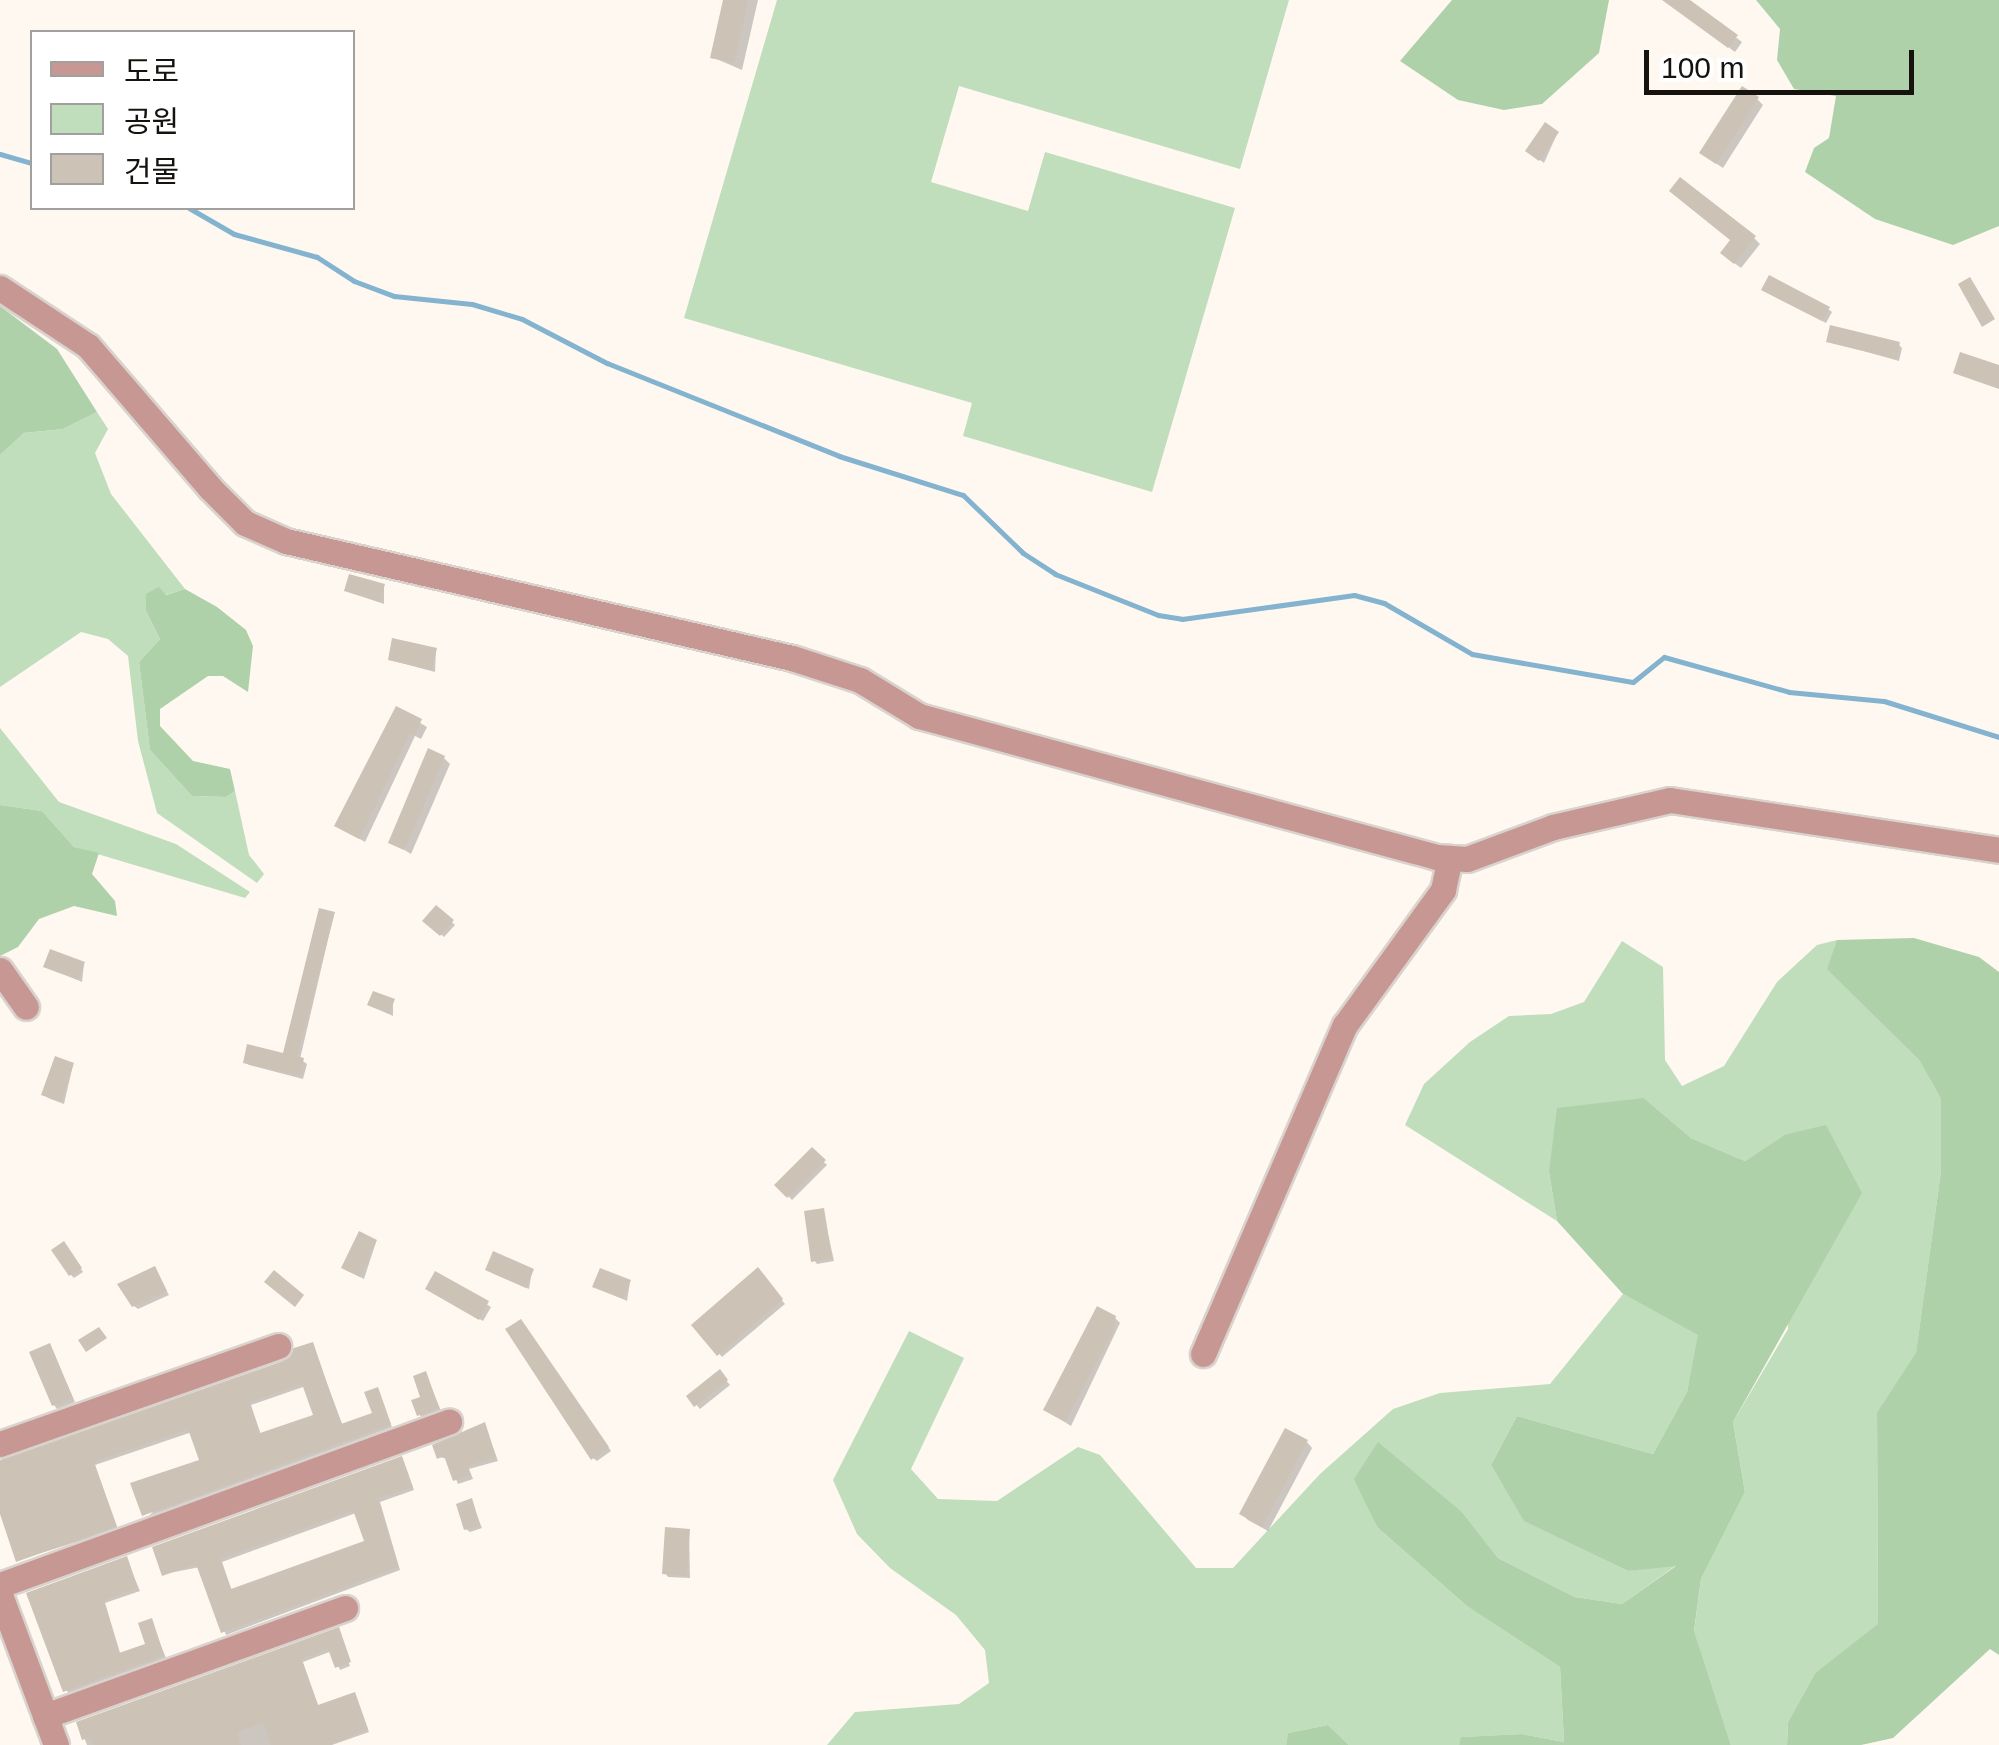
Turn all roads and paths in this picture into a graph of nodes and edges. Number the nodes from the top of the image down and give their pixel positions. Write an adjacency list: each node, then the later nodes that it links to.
1 (0, 288): 3 (street)
2 (1999, 850): 3 (street)
3 (1450, 858): 7 (street)
4 (0, 970): 5 (street)
5 (26, 1006)
6 (278, 1346): 9 (street)
7 (1203, 1354)
8 (449, 1422): 10 (street)
9 (0, 1444)
10 (0, 1584)
11 (0, 1595): 13 (street)
12 (345, 1608): 13 (street)
13 (45, 1716): 14 (street)
14 (56, 1745)

